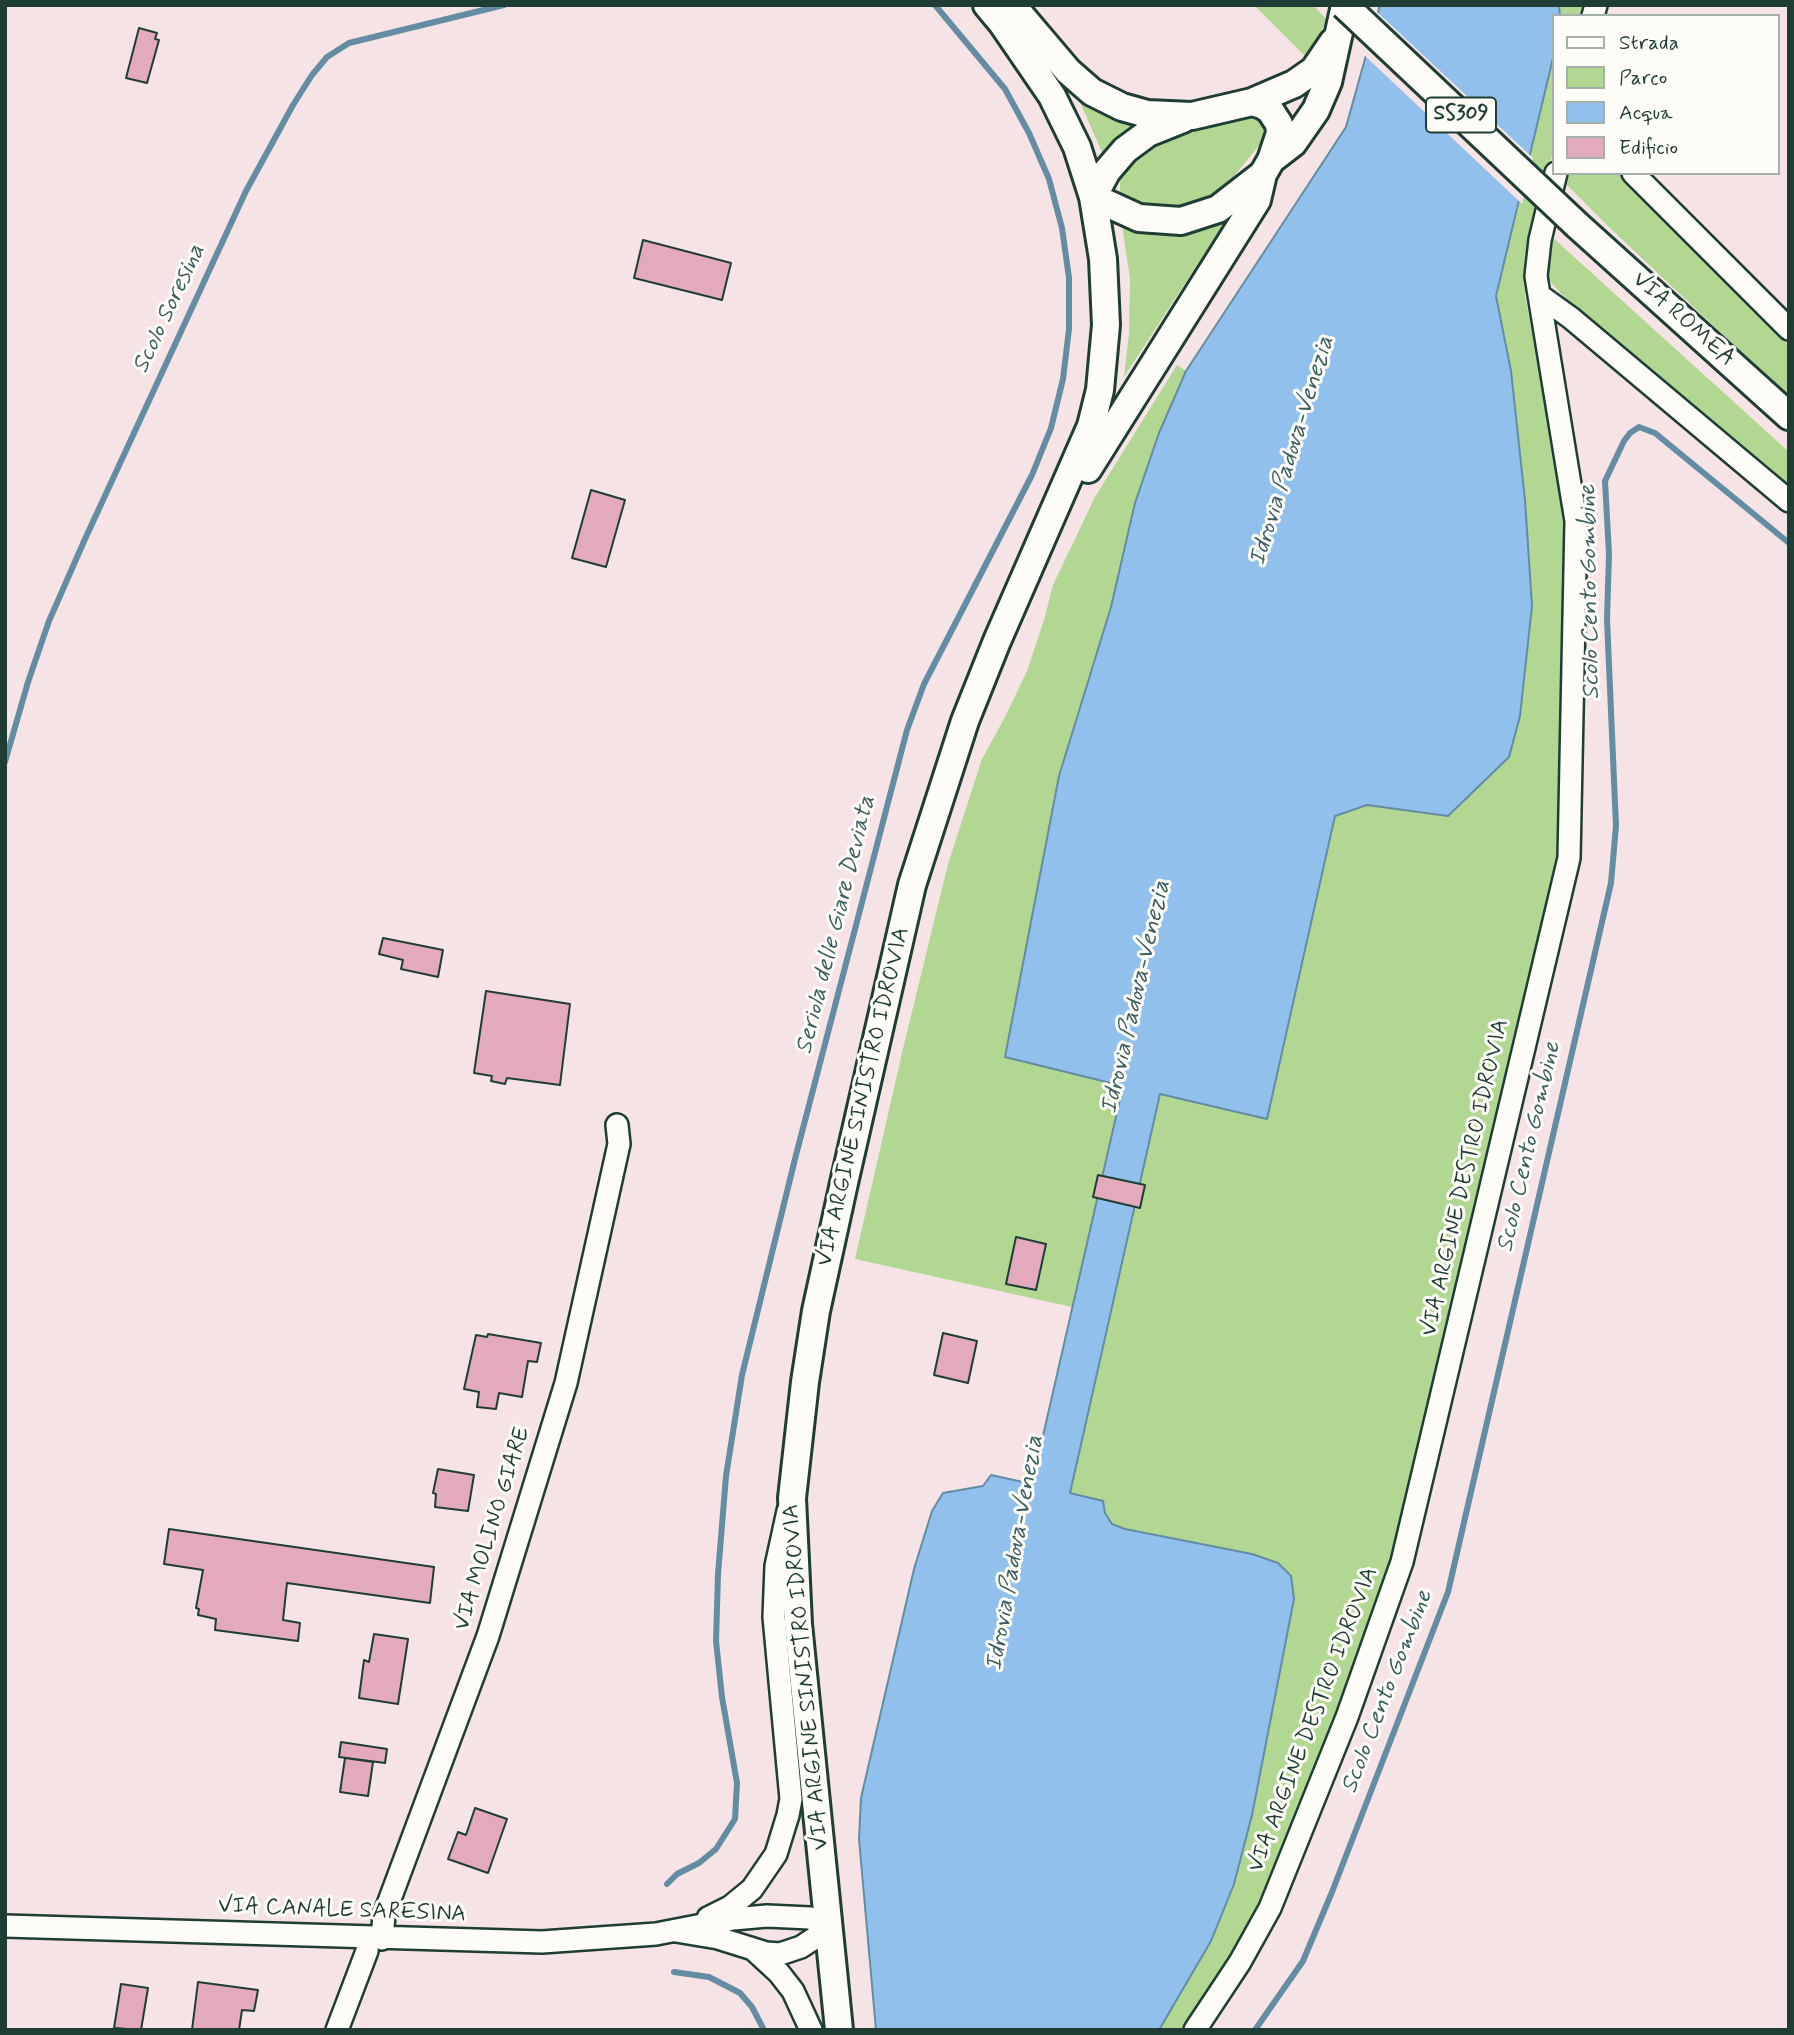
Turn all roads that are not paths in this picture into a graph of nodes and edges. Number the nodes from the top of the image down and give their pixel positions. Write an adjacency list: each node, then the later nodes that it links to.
1 (987, 5): 10 (main road)
2 (1012, 5): 6 (main road)
3 (1345, 5): 4 (main road); 13 (main road, VIA ROMEA / SS309, bridge)
4 (1338, 35): 5 (main road); 7 (main road)
5 (1252, 102): 6 (main road); 7 (main road)
6 (1192, 116): 10 (main road)
7 (1267, 167): 10 (main road); 15 (main road)
8 (1556, 175): 11 (street, VIA ARGINE DESTRO IDROVIA)
9 (1635, 175): 12 (street)
10 (1093, 197): 15 (main road, VIA ARGINE SINISTRO IDROVIA)
11 (1539, 295): 14 (street); 26 (street, VIA ARGINE DESTRO IDROVIA)
12 (1789, 329)
13 (1789, 416)
14 (1789, 501)
15 (1037, 553): 17 (main road, VIA ARGINE SINISTRO IDROVIA)
16 (617, 1125): 21 (street, VIA MOLINO GIARE)
17 (792, 1498): 19 (main road, VIA ARGINE SINISTRO IDROVIA); 20 (street, VIA CANALE SARESINA)
18 (5, 1926): 21 (street, VIA CANALE SARESINA)
19 (830, 1928): 20 (street, VIA CANALE SARESINA); 22 (street, VIA CANALE SARESINA); 25 (main road, VIA ARGINE SINISTRO IDROVIA)
20 (666, 1932): 21 (street, VIA CANALE SARESINA); 22 (street, VIA CANALE SARESINA)
21 (375, 1939): 23 (street, VIA MOLINO GIARE)
22 (752, 1949): 24 (street, VIA CANALE SARESINA)
23 (337, 2030)
24 (811, 2030)
25 (839, 2030)
26 (1195, 2030)

